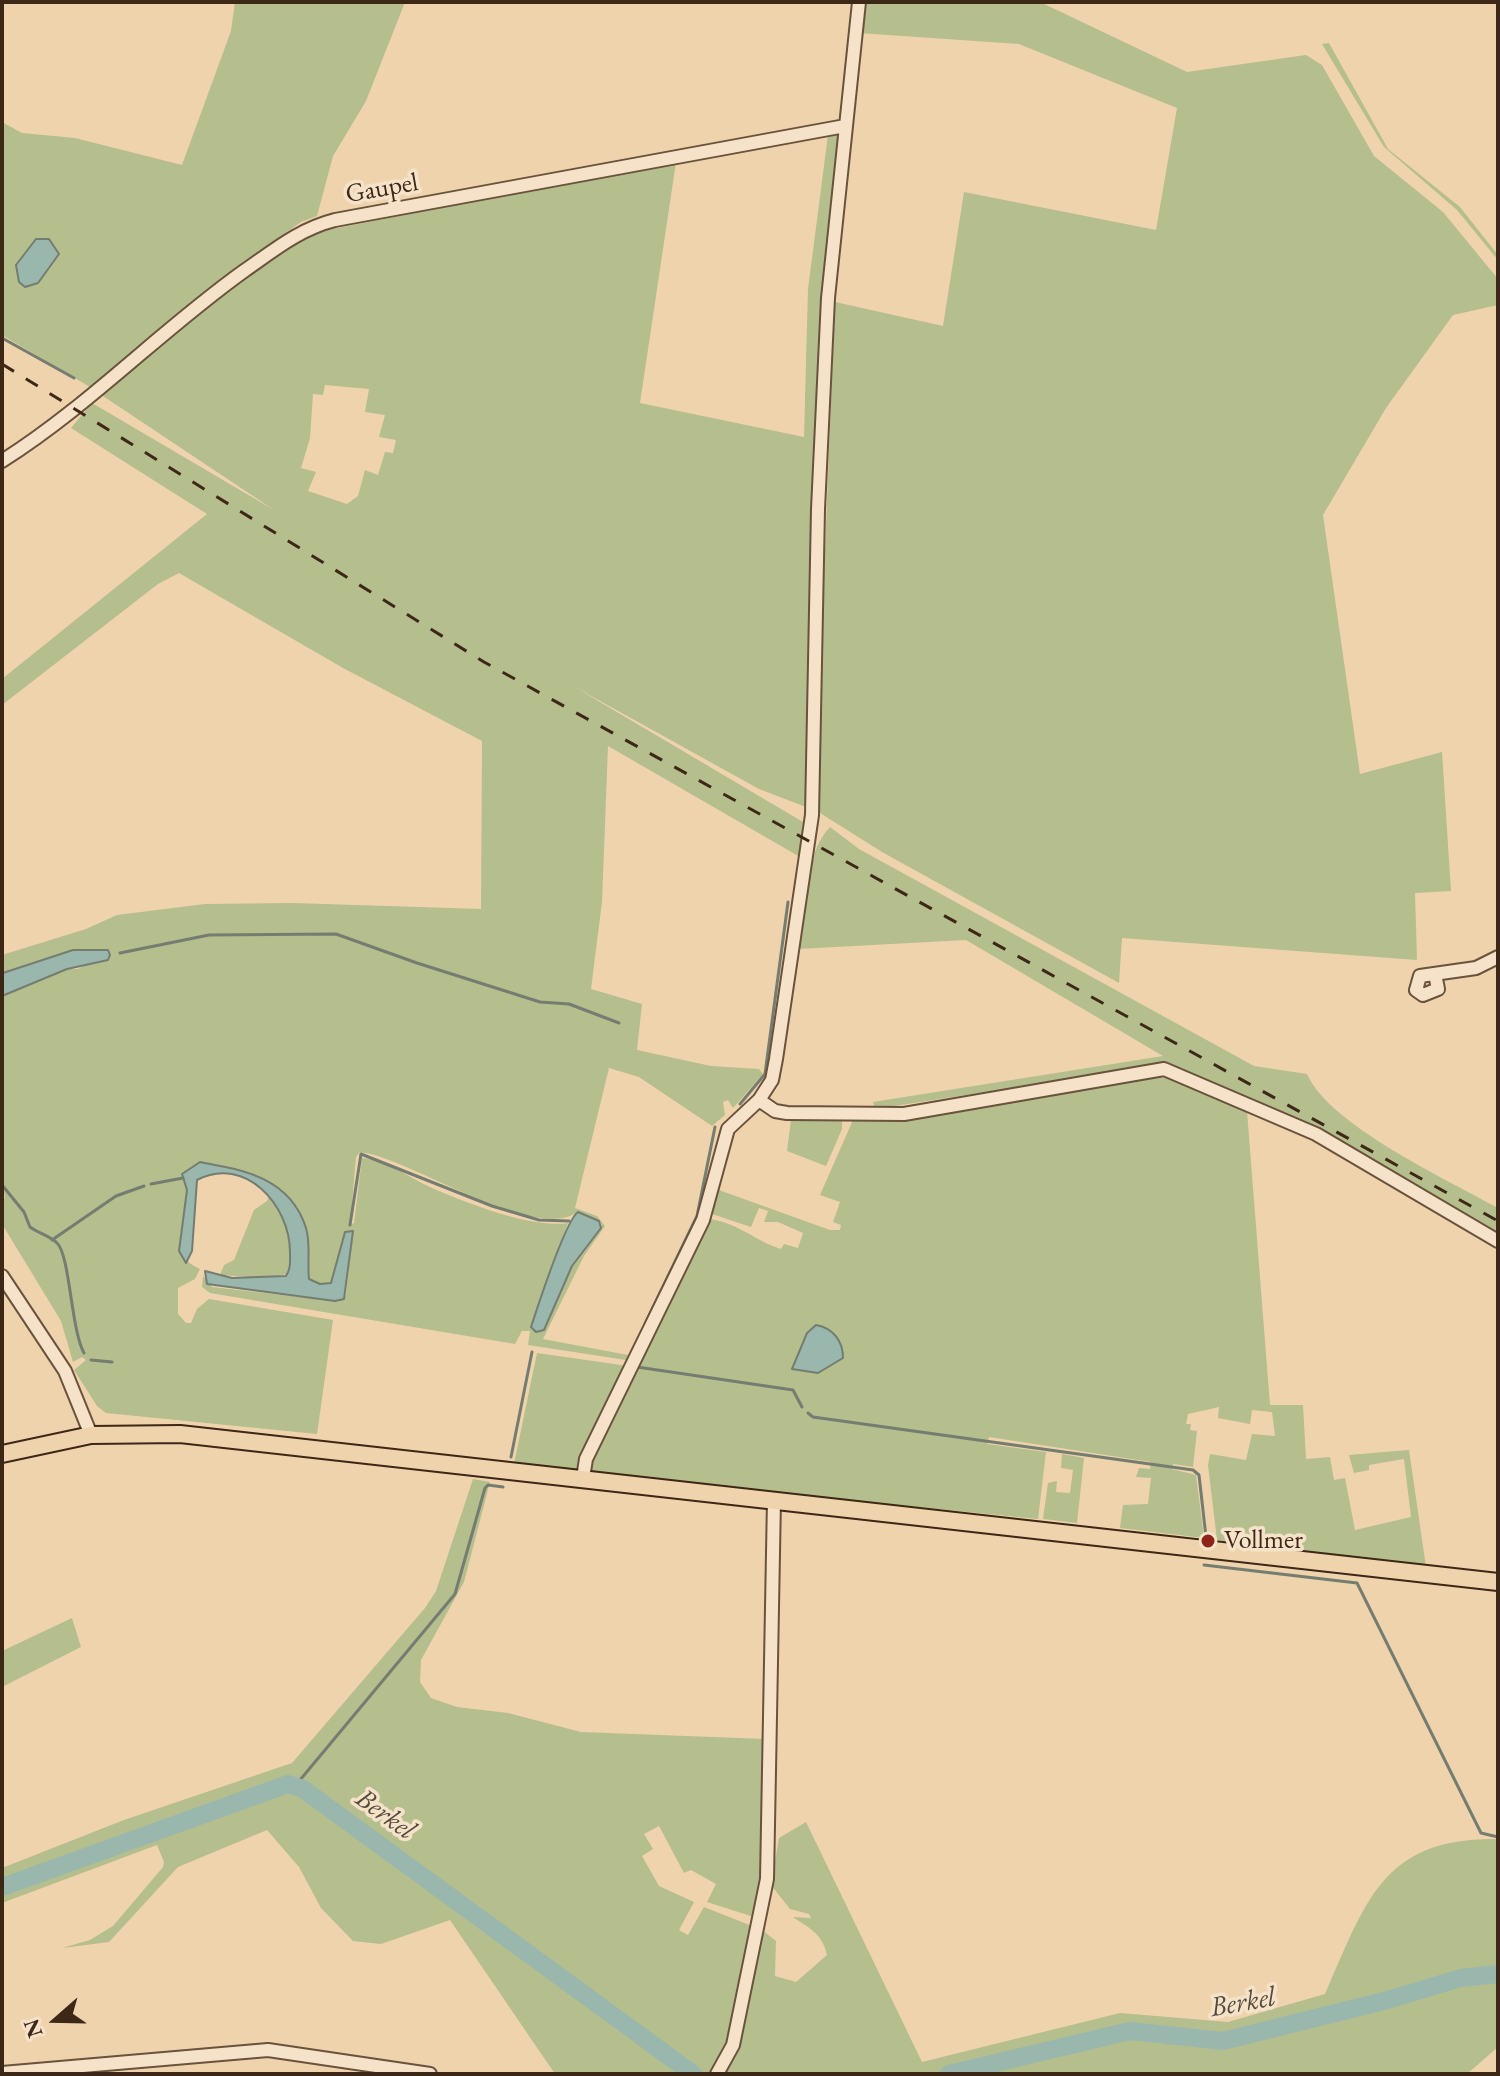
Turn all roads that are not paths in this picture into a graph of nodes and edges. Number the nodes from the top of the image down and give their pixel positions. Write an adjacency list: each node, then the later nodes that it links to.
1 (859, 2): 2 (street)
2 (845, 126): 3 (street, Gaupel); 6 (street)
3 (2, 461)
4 (1498, 957): 5 (street)
5 (1435, 974)
6 (759, 1100): 7 (street); 11 (street)
7 (1498, 1241)
8 (2, 1276): 9 (street)
9 (91, 1435): 10 (main road); 11 (main road)
10 (2, 1454)
11 (583, 1478): 12 (main road)
12 (774, 1499): 13 (main road); 16 (street)
13 (1498, 1582)
14 (2, 2073): 15 (street)
15 (430, 2074)
16 (717, 2074)

